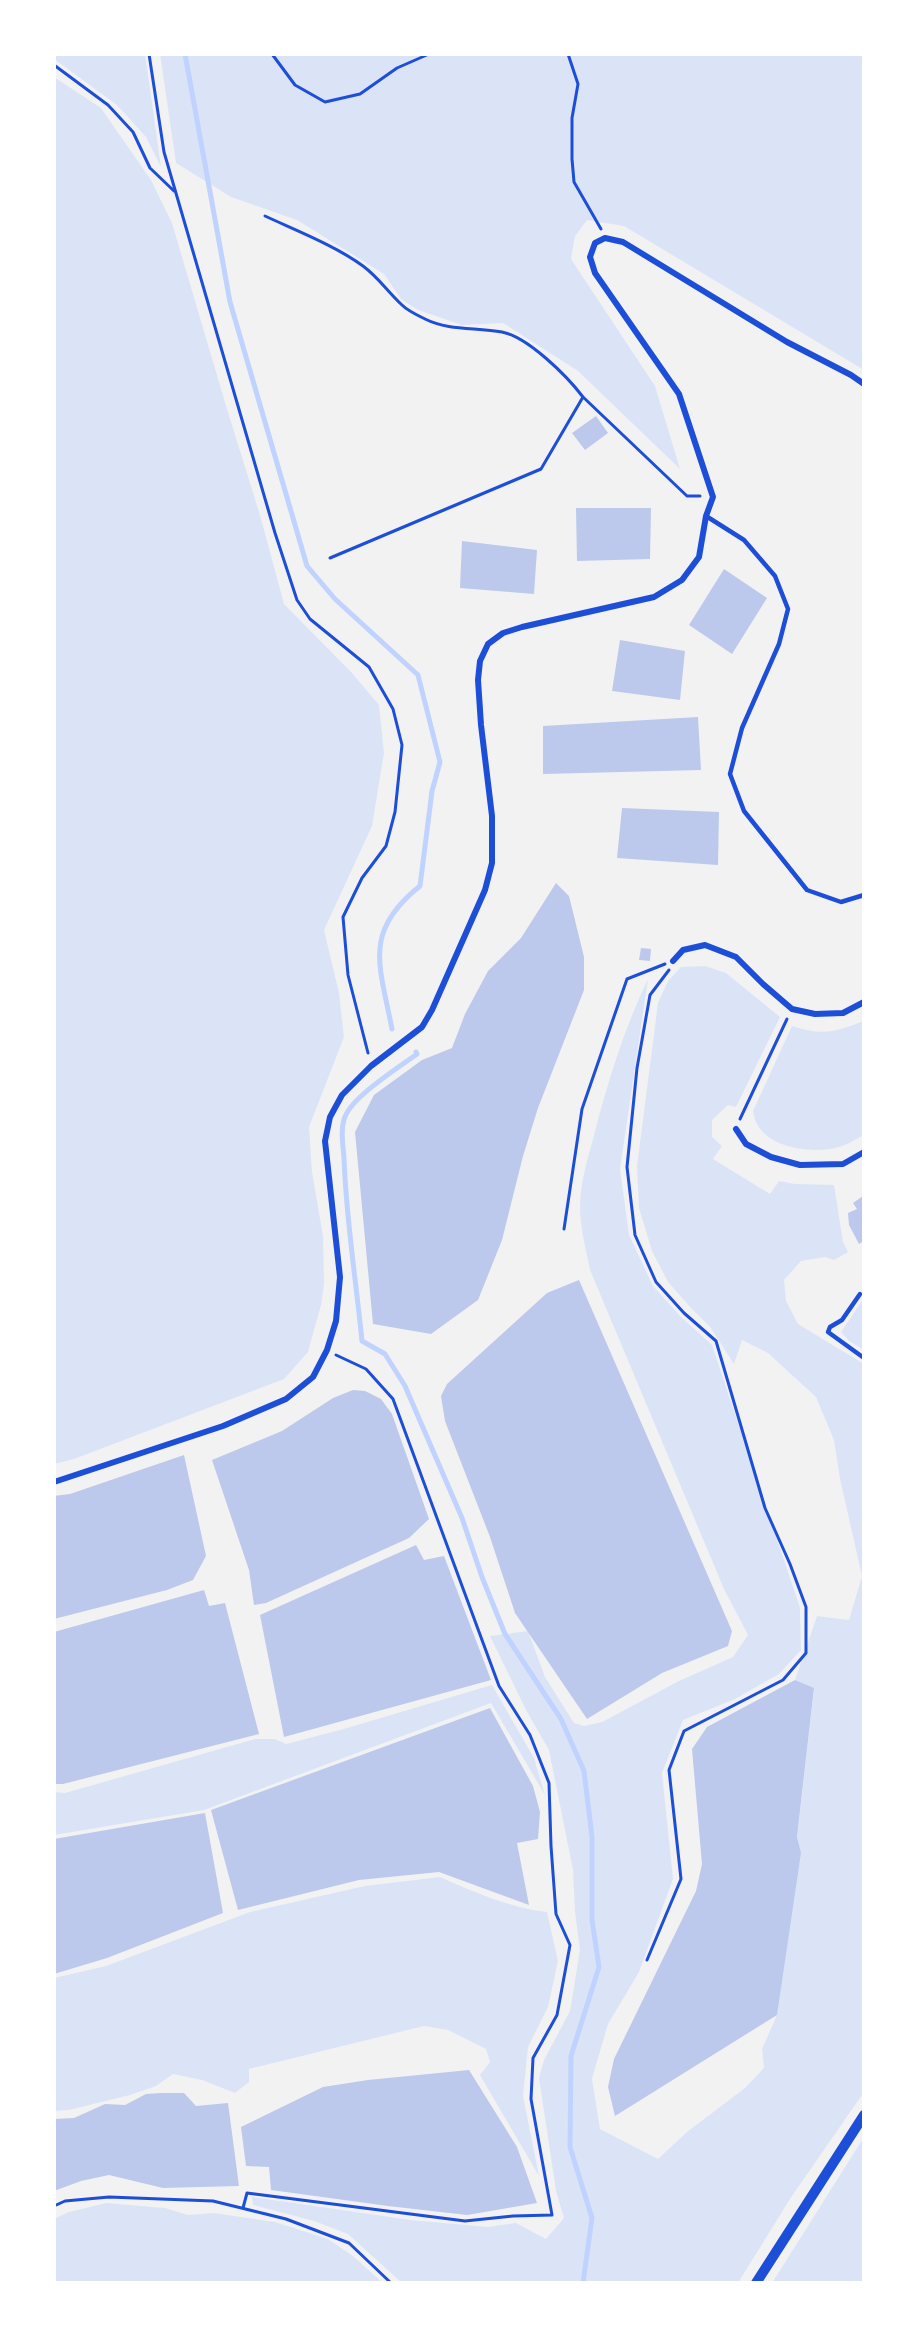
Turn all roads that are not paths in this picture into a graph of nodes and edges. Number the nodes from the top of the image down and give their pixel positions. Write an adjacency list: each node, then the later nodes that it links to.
1 (864, 384): 2 (street)
2 (706, 516): 3 (lane); 10 (street)
3 (864, 895)
4 (673, 961): 5 (street)
5 (864, 1002)
6 (736, 1129): 7 (street)
7 (864, 1152)
8 (860, 1294): 9 (lane)
9 (864, 1358)
10 (54, 1482)
11 (864, 2115): 12 (street)
12 (756, 2283)

